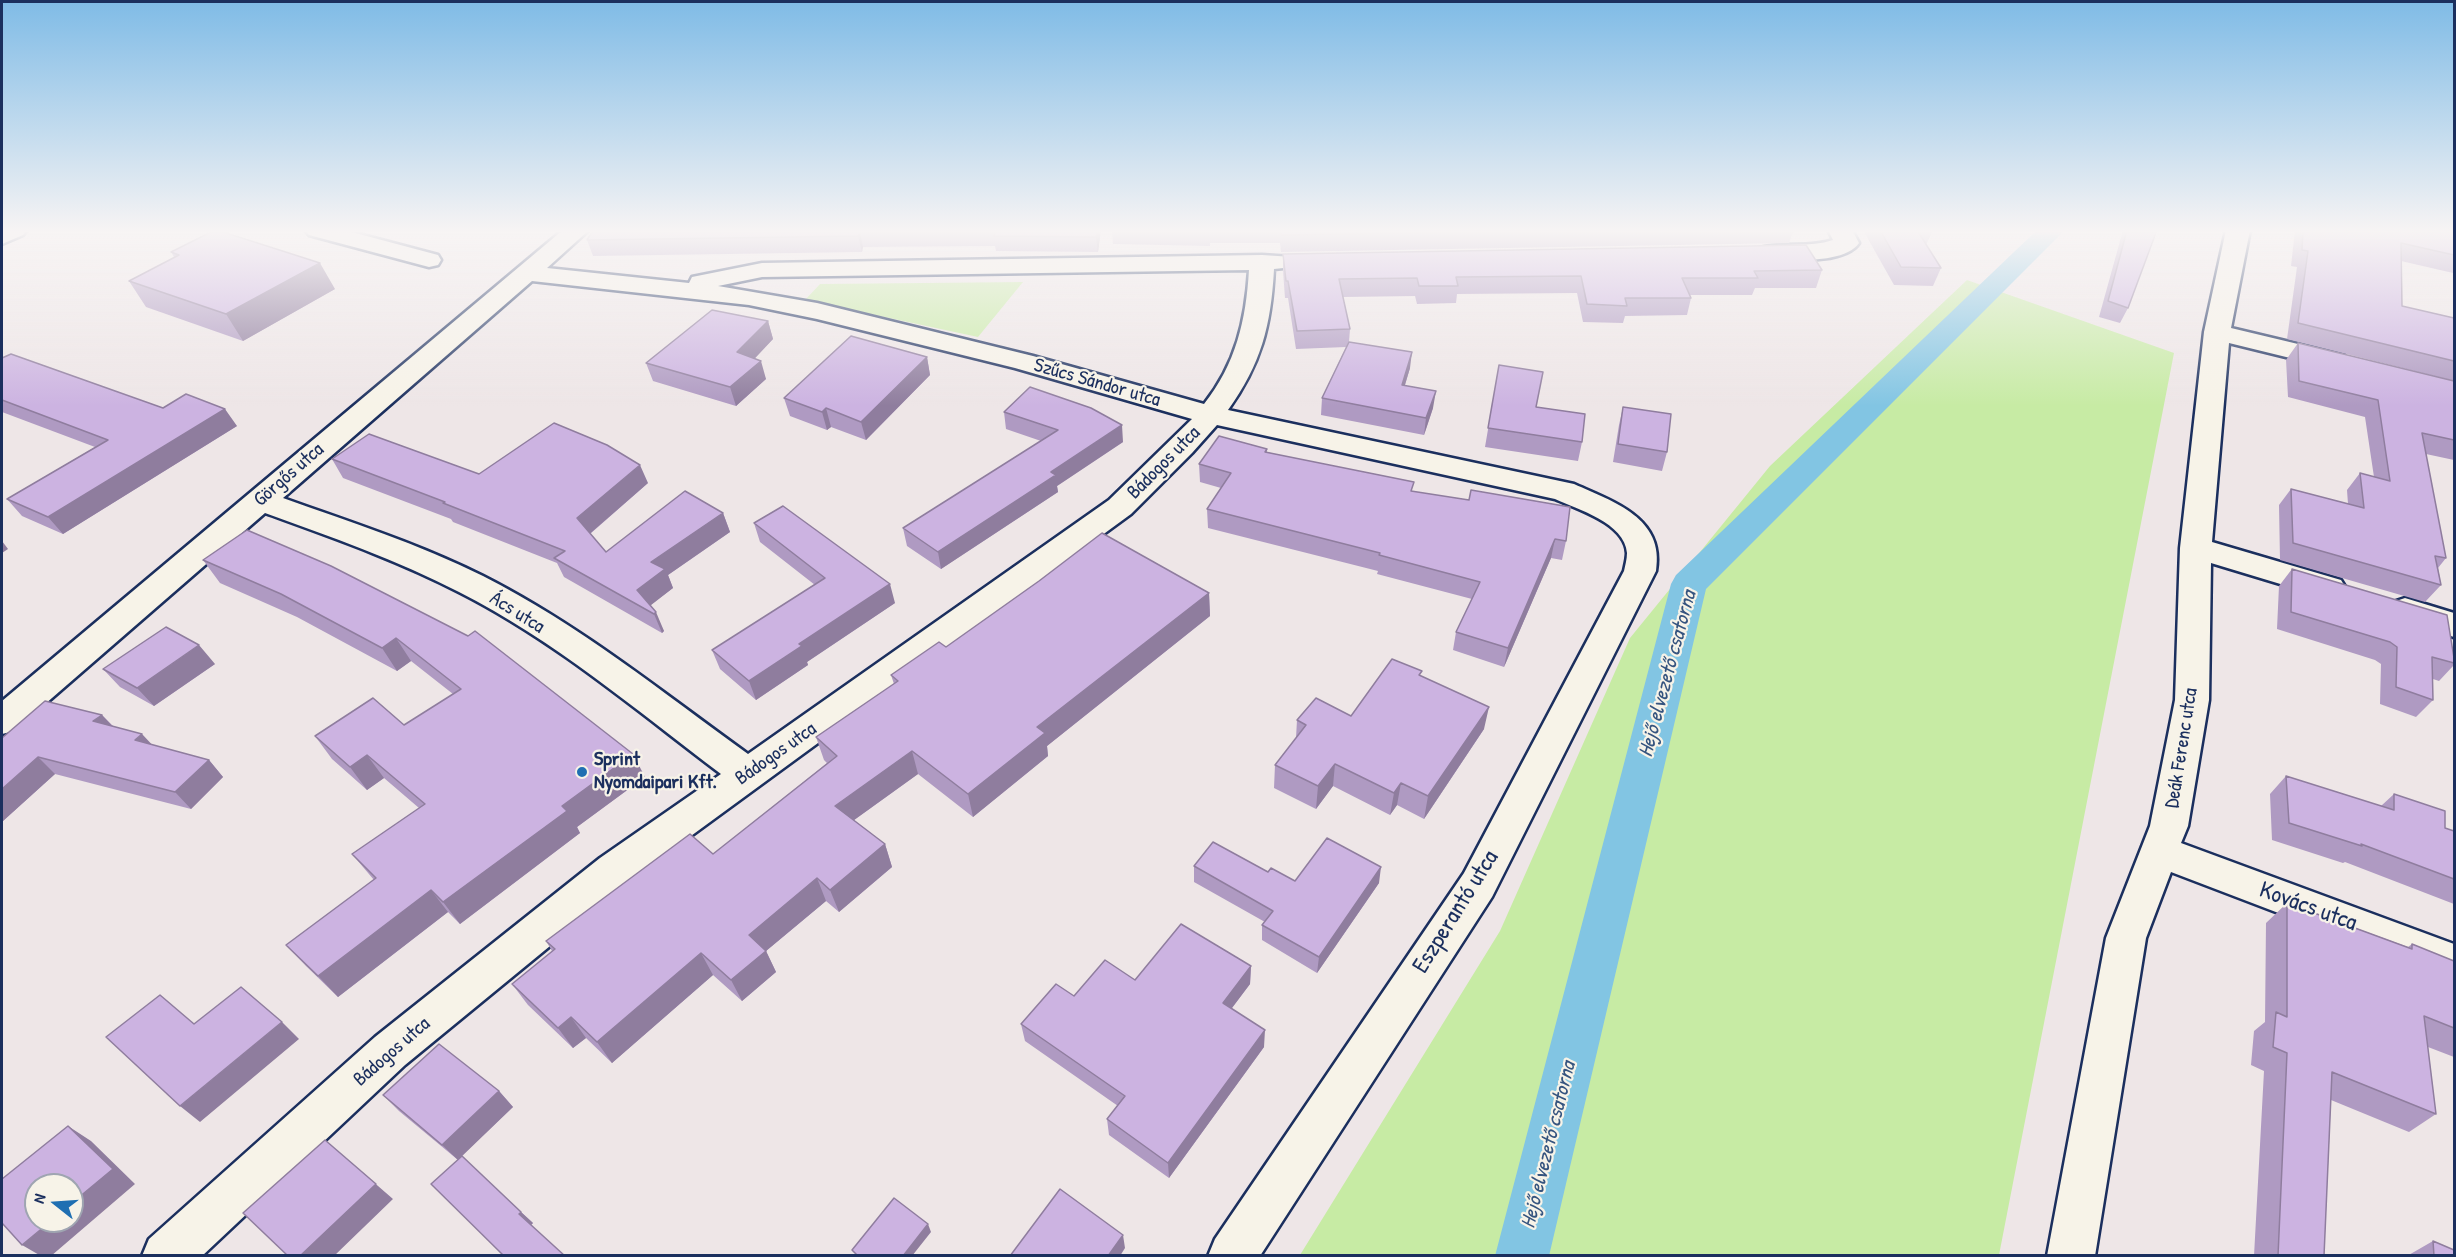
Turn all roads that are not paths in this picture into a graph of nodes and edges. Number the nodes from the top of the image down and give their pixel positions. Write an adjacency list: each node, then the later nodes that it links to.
1 (508, 289): 10 (street, Görgős utca)
2 (664, 289): 6 (street, Szűcs Sándor utca)
3 (681, 289): 6 (street)
4 (1260, 289): 9 (street, Bádogos utca)
5 (2226, 289): 7 (street, Deák Ferenc utca)
6 (676, 290): 9 (street, Szűcs Sándor utca)
7 (2217, 332): 8 (street); 11 (street, Deák Ferenc utca)
8 (2364, 369)
9 (1210, 415): 12 (street, Szűcs Sándor utca); 15 (street, Bádogos utca)
10 (260, 500): 14 (street, Görgős utca); 15 (street, Ács utca)
11 (2196, 548): 13 (street); 16 (street, Deák Ferenc utca)
12 (1644, 549): 19 (street, Eszperantó utca)
13 (2454, 625)
14 (2, 722)
15 (748, 774): 18 (street, Bádogos utca)
16 (2161, 852): 17 (street, Kovács utca); 20 (street, Deák Ferenc utca)
17 (2454, 962)
18 (166, 1256)
19 (1232, 1256)
20 (2071, 1256)

